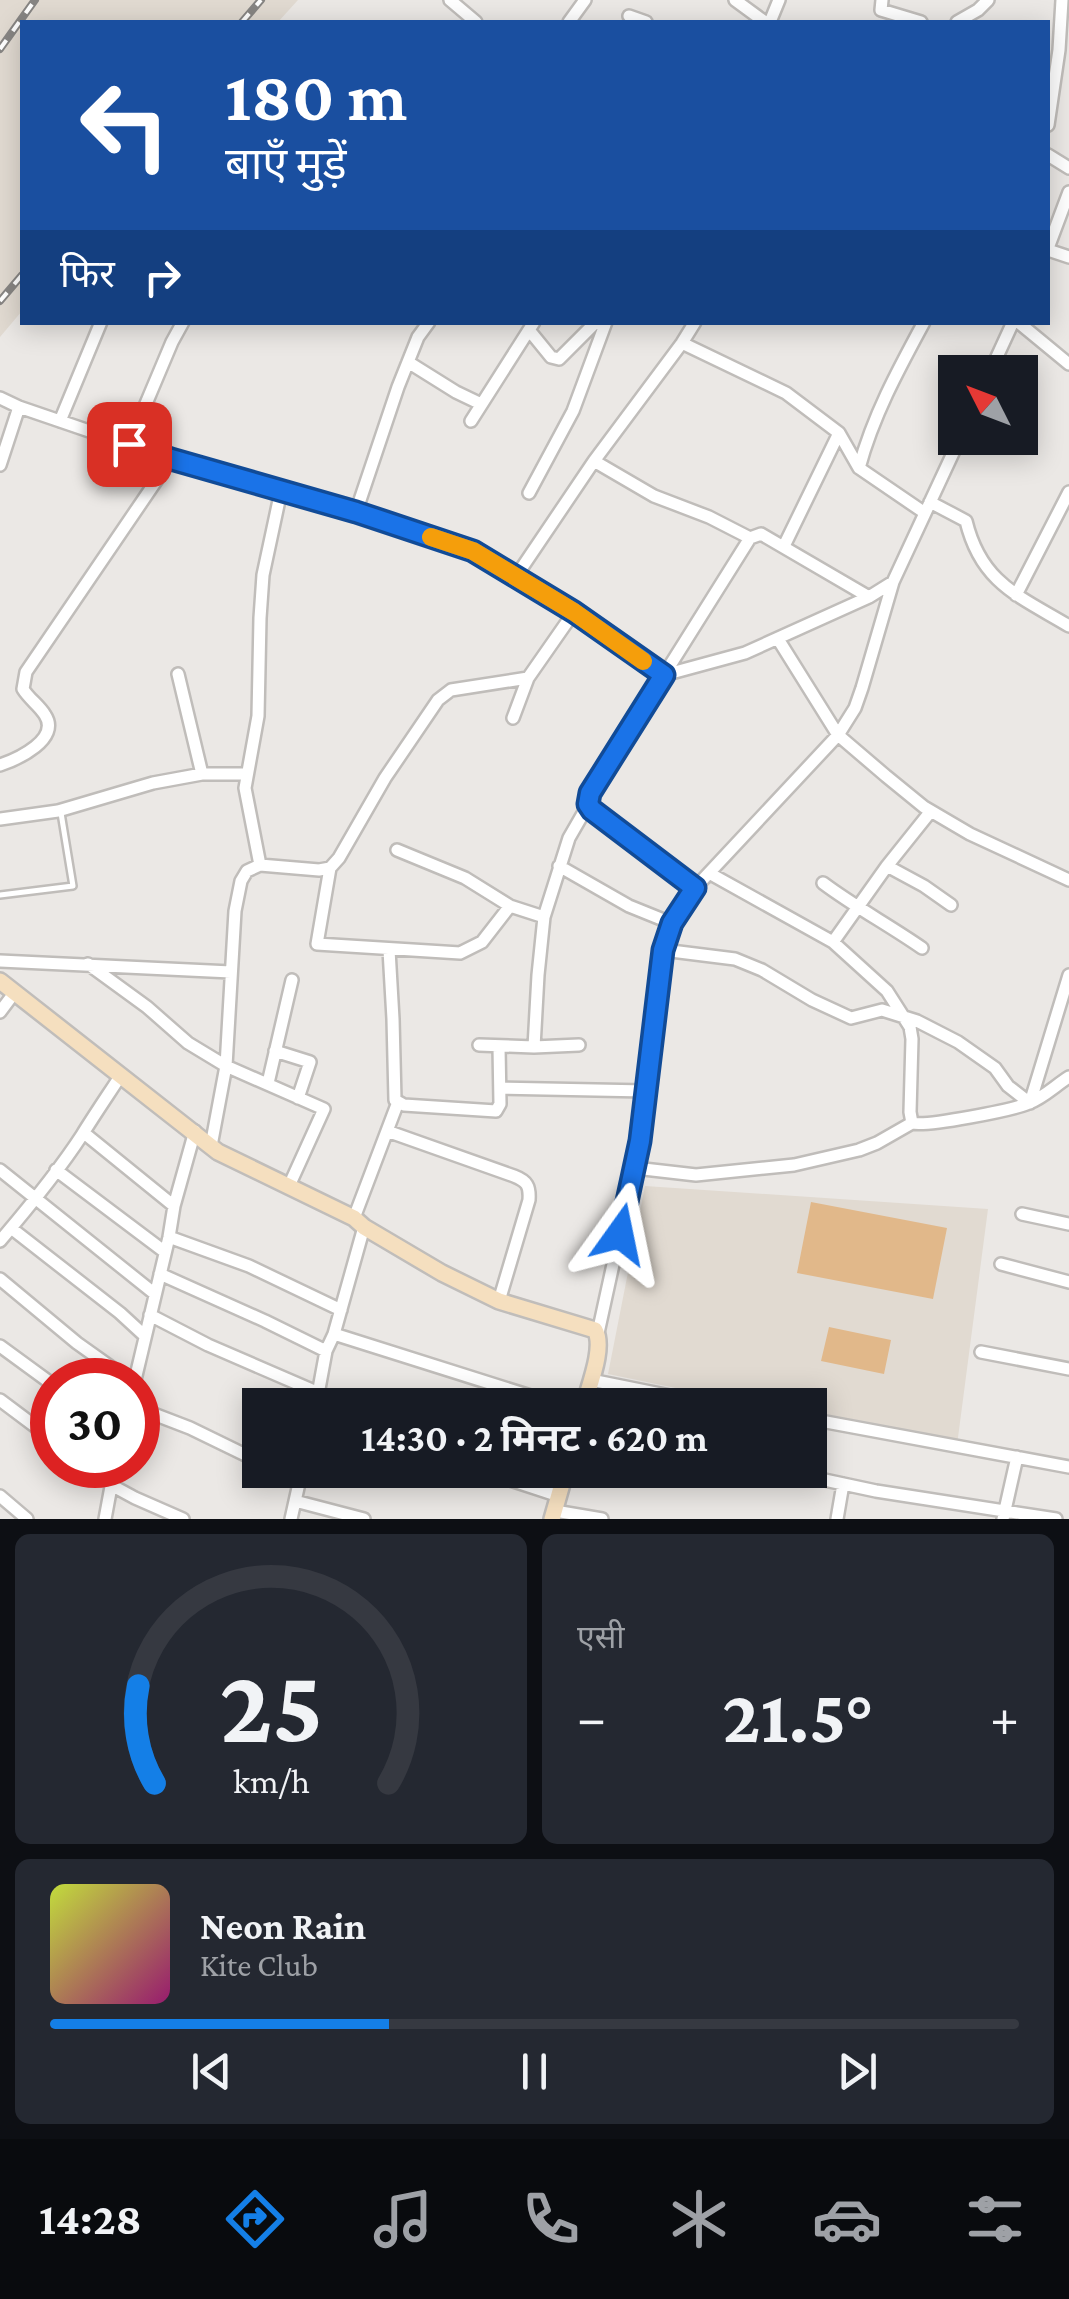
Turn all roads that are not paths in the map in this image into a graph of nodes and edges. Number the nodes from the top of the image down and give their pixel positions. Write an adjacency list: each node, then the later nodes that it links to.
1 (450, 0): 8 (street)
2 (586, 0): 9 (street)
3 (734, 0): 11 (street)
4 (988, 0): 13 (street)
5 (1062, 0): 14 (street)
6 (880, 11): 12 (street)
7 (630, 16): 10 (street)
8 (474, 20)
9 (570, 20)
10 (641, 20)
11 (764, 20)
12 (914, 20)
13 (960, 20)
14 (1064, 47): 15 (street)
15 (1050, 115)
16 (1069, 192): 17 (street)
17 (1050, 244)
18 (100, 325): 35 (street)
19 (181, 325): 38 (street)
20 (427, 325): 30 (street)
21 (593, 325): 27 (street)
22 (605, 325): 46 (street)
23 (693, 325): 28 (street)
24 (922, 325): 43 (street)
25 (1014, 325): 29 (street)
26 (1019, 325): 31 (street)
27 (531, 326): 33 (street)
28 (682, 344): 37 (street); 41 (street)
29 (998, 355)
30 (408, 362): 33 (street); 48 (street)
31 (1069, 364)
32 (0, 398): 34 (street)
33 (481, 404): 36 (street)
34 (19, 407): 35 (street); 42 (street)
35 (60, 420): 38 (street)
36 (471, 421)
37 (839, 434): 43 (street); 50 (street)
38 (129, 444): 40 (street)
39 (952, 455): 47 (street)
40 (171, 459): 44 (street); 63 (street)
41 (594, 461): 49 (street); 51 (street)
42 (0, 465)
43 (859, 468): 47 (street)
44 (281, 491): 48 (street); 65 (street)
45 (1069, 492): 53 (street)
46 (530, 494)
47 (927, 507): 52 (street); 53 (street)
48 (356, 512): 51 (street)
49 (750, 538): 50 (street); 59 (street)
50 (784, 546): 54 (street)
51 (515, 578): 55 (street)
52 (893, 582): 54 (street); 62 (street)
53 (1016, 594): 56 (street)
54 (869, 597): 57 (street)
55 (574, 612): 59 (street); 60 (street)
56 (1069, 626)
57 (778, 638): 59 (street); 62 (street)
58 (178, 674): 64 (street)
59 (664, 675): 66 (street)
60 (528, 678): 61 (street); 74 (street)
61 (513, 718)
62 (838, 734): 68 (street); 75 (street)
63 (0, 765)
64 (202, 774): 65 (street); 67 (street)
65 (246, 774): 71 (street)
66 (588, 804): 72 (street); 78 (street)
67 (60, 810): 69 (street); 79 (lane)
68 (931, 811): 73 (street); 76 (street)
69 (0, 818)
70 (397, 850): 80 (street)
71 (260, 865): 74 (street); 91 (street)
72 (560, 866): 83 (street); 84 (street)
73 (887, 866): 81 (street); 82 (street)
74 (330, 868): 87 (street)
75 (708, 873): 78 (street); 85 (street)
76 (1069, 880)
77 (822, 883): 82 (street)
78 (695, 888): 84 (street)
79 (0, 895)
80 (510, 906): 83 (street); 87 (street)
81 (952, 906)
82 (856, 908): 85 (street); 86 (street)
83 (544, 917): 101 (street)
84 (672, 923): 88 (street)
85 (833, 942): 97 (street)
86 (922, 948)
87 (388, 950): 110 (street)
88 (663, 950): 97 (street); 108 (street)
89 (0, 961): 90 (street)
90 (88, 964): 91 (street); 103 (street)
91 (232, 972): 103 (street)
92 (1069, 976): 111 (street)
93 (0, 980): 95 (street)
94 (292, 980): 102 (street)
95 (15, 992): 96 (street); 104 (street)
96 (0, 1012)
97 (905, 1017): 111 (street); 112 (street)
98 (478, 1045): 100 (street)
99 (579, 1045): 101 (street)
100 (499, 1046): 101 (street); 107 (street)
101 (534, 1048)
102 (276, 1051): 106 (street); 109 (street)
103 (226, 1066): 106 (street); 116 (street)
104 (122, 1075): 113 (street); 115 (street)
105 (1069, 1077): 111 (street)
106 (268, 1083): 109 (street)
107 (500, 1088): 108 (street); 110 (street)
108 (646, 1092): 117 (street)
109 (298, 1098): 120 (street)
110 (398, 1102): 114 (street)
111 (1030, 1103): 112 (street)
112 (912, 1123): 117 (street)
113 (194, 1131): 116 (street); 122 (street)
114 (387, 1131): 124 (street); 135 (street)
115 (84, 1133): 119 (street); 122 (street)
116 (211, 1146): 120 (street)
117 (634, 1168): 138 (street)
118 (0, 1170): 121 (street)
119 (56, 1170): 121 (street); 129 (street)
120 (289, 1186): 124 (street)
121 (35, 1199): 126 (street); 134 (street)
122 (174, 1206): 127 (street)
123 (1022, 1214): 125 (street)
124 (359, 1222): 135 (street); 136 (street)
125 (1069, 1224)
126 (11, 1228): 128 (street); 140 (street)
127 (169, 1237): 129 (street); 136 (street)
128 (0, 1241)
129 (166, 1252): 131 (street)
130 (1001, 1264): 133 (street)
131 (160, 1274): 134 (street); 142 (street)
132 (0, 1280): 144 (street)
133 (1069, 1282)
134 (156, 1294): 137 (street)
135 (499, 1301): 138 (street)
136 (341, 1310): 139 (street)
137 (150, 1315): 140 (street); 149 (street)
138 (597, 1332): 148 (street)
139 (334, 1334): 142 (street); 151 (street)
140 (145, 1336): 145 (street)
141 (0, 1346): 146 (street)
142 (326, 1352): 150 (street)
143 (981, 1352): 147 (street)
144 (100, 1358)
145 (138, 1358)
146 (30, 1368)
147 (1069, 1369)
148 (591, 1380): 152 (street); 153 (street)
149 (296, 1388)
150 (320, 1388)
151 (505, 1388)
152 (589, 1388)
153 (631, 1388)
154 (0, 1400): 156 (street)
155 (160, 1416): 158 (street)
156 (30, 1422)
157 (827, 1422): 159 (street)
158 (242, 1453)
159 (1016, 1457): 160 (street); 170 (street)
160 (1069, 1466)
161 (827, 1481): 162 (street)
162 (843, 1484): 170 (street); 177 (street)
163 (111, 1488): 173 (street)
164 (121, 1488): 171 (street)
165 (298, 1488): 168 (street)
166 (515, 1488): 169 (street)
167 (0, 1496): 172 (street)
168 (295, 1501): 174 (street); 175 (street)
169 (555, 1509): 176 (street)
170 (1004, 1515): 178 (street)
171 (179, 1518)
172 (27, 1519)
173 (105, 1519)
174 (292, 1519)
175 (364, 1519)
176 (602, 1519)
177 (838, 1519)
178 (1056, 1519)

